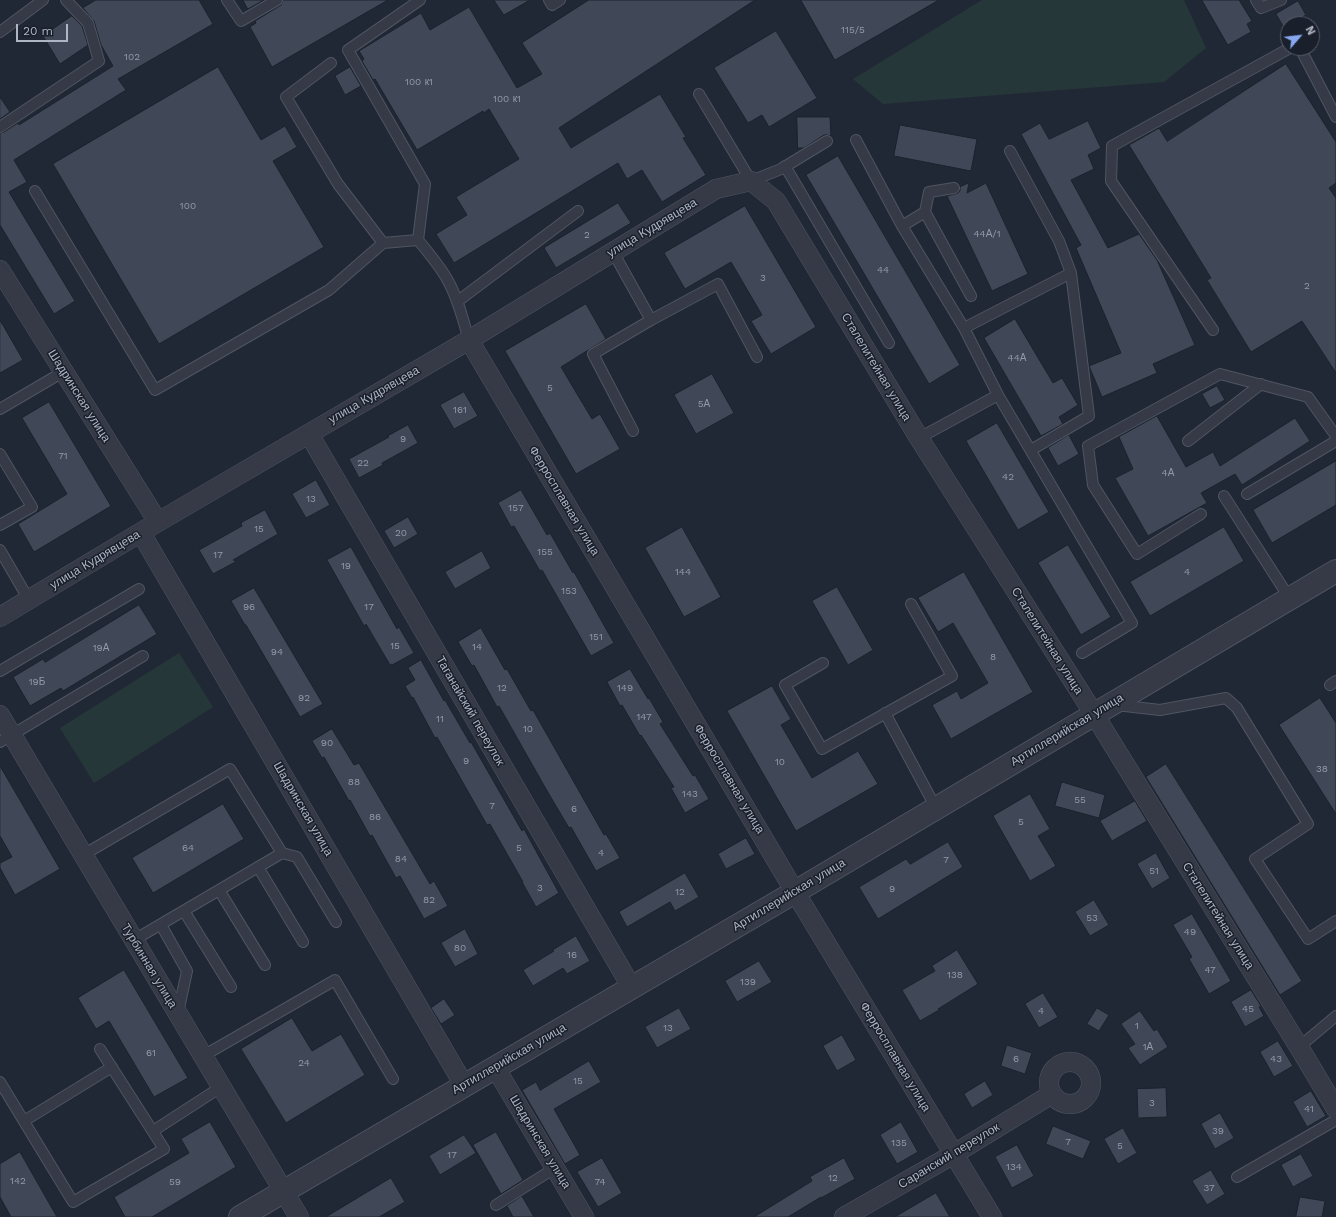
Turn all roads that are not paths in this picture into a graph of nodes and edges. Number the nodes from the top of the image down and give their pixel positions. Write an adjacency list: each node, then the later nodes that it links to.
1 (43, 0): 10 (lane)
2 (66, 0): 16 (lane)
3 (227, 0): 4 (lane)
4 (277, 0)
5 (420, 0): 27 (lane)
6 (549, 0): 7 (lane)
7 (560, 0)
8 (1256, 0): 9 (lane)
9 (1281, 0)
10 (0, 32)
11 (1280, 54): 36 (lane)
12 (1304, 56): 15 (lane)
13 (331, 63): 28 (lane)
14 (699, 94): 21 (lane)
15 (1336, 116)
16 (0, 127)
17 (856, 140): 26 (lane)
18 (827, 141): 20 (lane)
19 (1010, 151): 31 (lane)
20 (785, 166): 21 (lane); 38 (lane)
21 (751, 181): 29 (street, улица Кудрявцева); 47 (street, Сталелитейная улица)
22 (954, 188): 25 (lane)
23 (35, 191): 28 (lane)
24 (578, 211): 33 (lane)
25 (925, 212): 26 (lane); 32 (lane)
26 (902, 226): 35 (lane)
27 (418, 240): 28 (lane); 33 (lane)
28 (383, 243)
29 (613, 252): 34 (lane); 37 (street, улица Кудрявцева)
30 (0, 270): 40 (street, Шадринская улица)
31 (1071, 273): 35 (lane); 50 (lane)
32 (972, 296)
33 (458, 301): 37 (lane)
34 (651, 320): 39 (lane); 44 (lane)
35 (964, 328): 42 (lane)
36 (1213, 330)
37 (469, 340): 45 (street, улица Кудрявцева); 78 (street, Ферросплавная улица)
38 (889, 343)
39 (757, 357)
40 (64, 372): 43 (lane); 55 (street, Шадринская улица)
41 (1261, 384): 46 (lane); 48 (lane); 54 (lane)
42 (998, 395): 47 (lane); 50 (lane)
43 (0, 409)
44 (633, 431)
45 (309, 434): 55 (street, улица Кудрявцева); 87 (street, Таганайский переулок)
46 (1336, 436)
47 (919, 438): 69 (street, Сталелитейная улица)
48 (1188, 441)
49 (1336, 441): 52 (lane)
50 (1030, 450): 65 (lane)
51 (0, 454): 56 (lane)
52 (1247, 494)
53 (1224, 496): 61 (lane)
54 (1201, 514)
55 (158, 522): 57 (street, улица Кудрявцева)
56 (0, 525)
57 (141, 533): 62 (street, улица Кудрявцева); 97 (street, Шадринская улица)
58 (0, 550): 62 (lane)
59 (1336, 571): 61 (street, Артиллерийская улица)
60 (139, 589): 68 (lane)
61 (1290, 599): 69 (street, Артиллерийская улица)
62 (29, 600): 64 (street, улица Кудрявцева)
63 (911, 604): 70 (lane)
64 (0, 617)
65 (1082, 653)
66 (143, 656): 72 (lane)
67 (823, 663): 70 (lane)
68 (0, 671)
69 (1102, 709): 73 (street, Артиллерийская улица); 80 (lane); 90 (street, Сталелитейная улица)
70 (885, 713): 73 (lane)
71 (0, 716): 72 (street, Турбинная улица)
72 (6, 739): 75 (street, Турбинная улица)
73 (936, 808): 78 (street, Артиллерийская улица)
74 (282, 853): 75 (lane); 76 (lane); 81 (lane)
75 (83, 855): 83 (street, Турбинная улица)
76 (258, 867): 77 (lane); 84 (lane)
77 (219, 890): 79 (lane); 85 (lane)
78 (795, 892): 87 (street, Артиллерийская улица); 104 (street, Ферросплавная улица)
79 (184, 911): 82 (lane); 86 (lane)
80 (1336, 921)
81 (336, 922)
82 (161, 925): 83 (lane); 88 (lane)
83 (134, 940): 88 (street, Турбинная улица)
84 (303, 942)
85 (265, 965)
86 (231, 987)
87 (632, 988): 94 (street, Артиллерийская улица)
88 (178, 1014): 92 (street, Турбинная улица)
89 (1336, 1016): 90 (lane)
90 (1299, 1046): 100 (street, Сталелитейная улица)
91 (100, 1048): 93 (lane)
92 (203, 1056): 95 (lane); 98 (street, Турбинная улица)
93 (112, 1067): 102 (lane); 103 (lane)
94 (495, 1067): 97 (street, Артиллерийская улица); 105 (street, Шадринская улица)
95 (393, 1079)
96 (0, 1082): 102 (lane)
97 (464, 1085): 107 (street, Артиллерийская улица)
98 (221, 1087): 103 (lane); 107 (street, Турбинная улица)
99 (1052, 1094): 104 (street, Саранский переулок)
100 (1336, 1109)
101 (1336, 1120): 106 (lane)
102 (24, 1121): 103 (lane)
103 (153, 1131)
104 (954, 1154): 112 (street, Саранский переулок); 113 (street, Ферросплавная улица)
105 (555, 1168): 108 (lane); 111 (street, Шадринская улица)
106 (1237, 1177)
107 (284, 1191): 109 (street, Артиллерийская улица); 110 (street, Турбинная улица)
108 (496, 1205)
109 (240, 1217)
110 (299, 1217)
111 (584, 1217)
112 (844, 1217)
113 (992, 1217)

